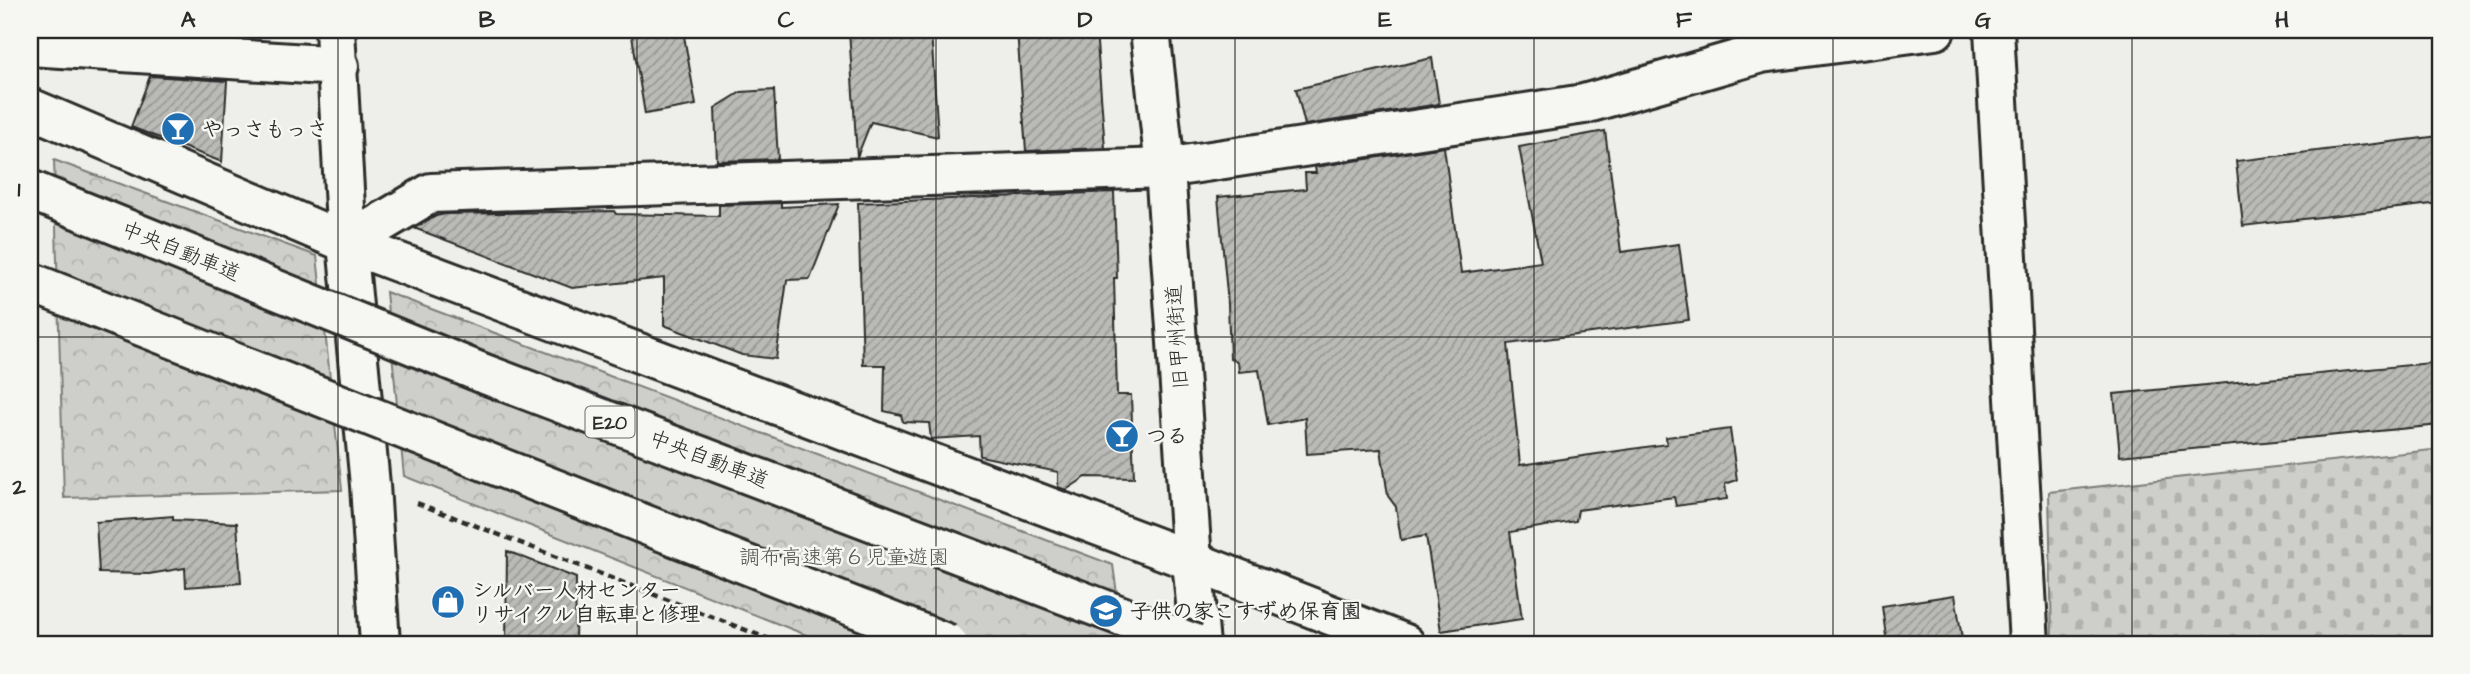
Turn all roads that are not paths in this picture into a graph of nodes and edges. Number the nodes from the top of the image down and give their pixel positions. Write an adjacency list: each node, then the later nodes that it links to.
1 (1150, 30): 7 (main road, 旧甲州街道)
2 (1935, 30): 7 (main road)
3 (1994, 30): 17 (main road)
4 (30, 47): 5 (main road)
5 (337, 48): 9 (main road)
6 (30, 108): 9 (main road)
7 (1165, 168): 9 (main road); 11 (main road, 旧甲州街道)
8 (30, 190): 14 (main road, 中央自動車道 / E20, bridge)
9 (347, 243): 11 (main road); 12 (main road)
10 (30, 282): 13 (main road, bridge)
11 (1192, 561): 15 (main road, 旧甲州街道); 16 (main road)
12 (380, 644)
13 (948, 644)
14 (1195, 644)
15 (1200, 644)
16 (1405, 644)
17 (2029, 644)

